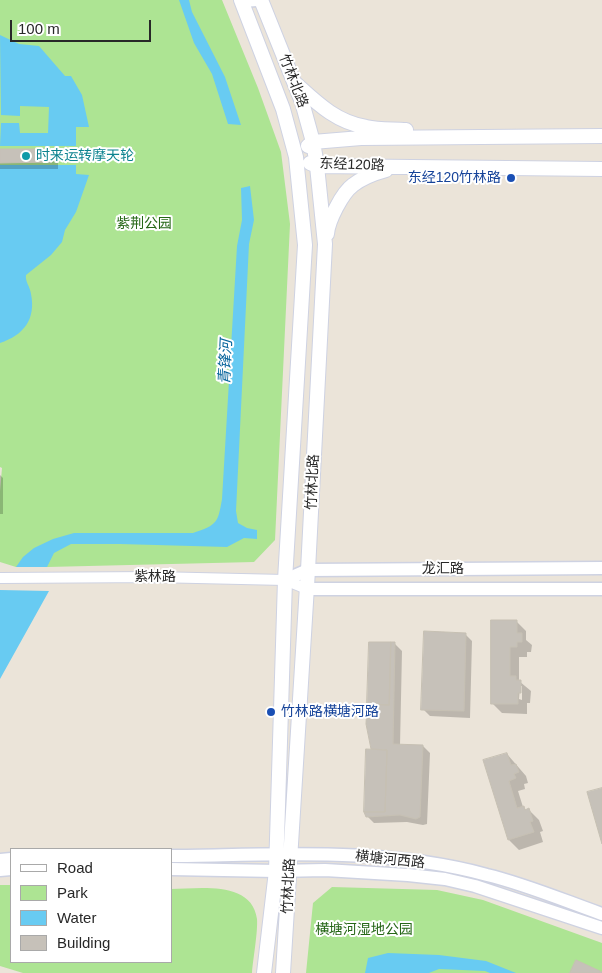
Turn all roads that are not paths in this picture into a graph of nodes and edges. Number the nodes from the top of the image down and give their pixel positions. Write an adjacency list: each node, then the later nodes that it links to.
1 (242, 0): 2 (street); 8 (main road, 竹林北路)
2 (257, 0)
3 (261, 0): 4 (main road, 竹林北路)
4 (294, 81): 6 (main road); 7 (main road, 竹林北路)
5 (602, 136): 6 (main road, 东经120路)
6 (509, 138): 7 (main road, 东经120路)
7 (313, 142): 8 (main road, 东经120路); 9 (main road, 竹林北路)
8 (296, 157): 9 (main road, 东经120路); 16 (main road, 竹林北路)
9 (317, 166): 10 (main road, 东经120路); 12 (main road, 竹林北路)
10 (395, 167): 11 (main road, 东经120路); 12 (main road)
11 (602, 170)
12 (322, 292): 14 (main road, 竹林北路)
13 (602, 568): 14 (street, 龙汇路)
14 (308, 570): 16 (street, 龙汇路); 17 (main road, 竹林北路)
15 (0, 578): 16 (street, 紫林路)
16 (285, 580): 17 (street, 紫林路); 20 (main road, 竹林北路)
17 (307, 589): 18 (street, 龙汇路); 19 (main road, 竹林北路)
18 (602, 589)
19 (290, 853): 20 (street, 横塘河西路); 23 (main road, 竹林北路); 24 (street, 横塘河西路)
20 (276, 854): 21 (street, 横塘河西路); 23 (main road, 竹林北路)
21 (172, 856)
22 (172, 869): 23 (street, 横塘河西路)
23 (283, 871): 25 (street, 横塘河西路); 26 (main road, 竹林北路); 27 (main road, 竹林北路)
24 (602, 914)
25 (602, 928)
26 (264, 973)
27 (283, 973)

